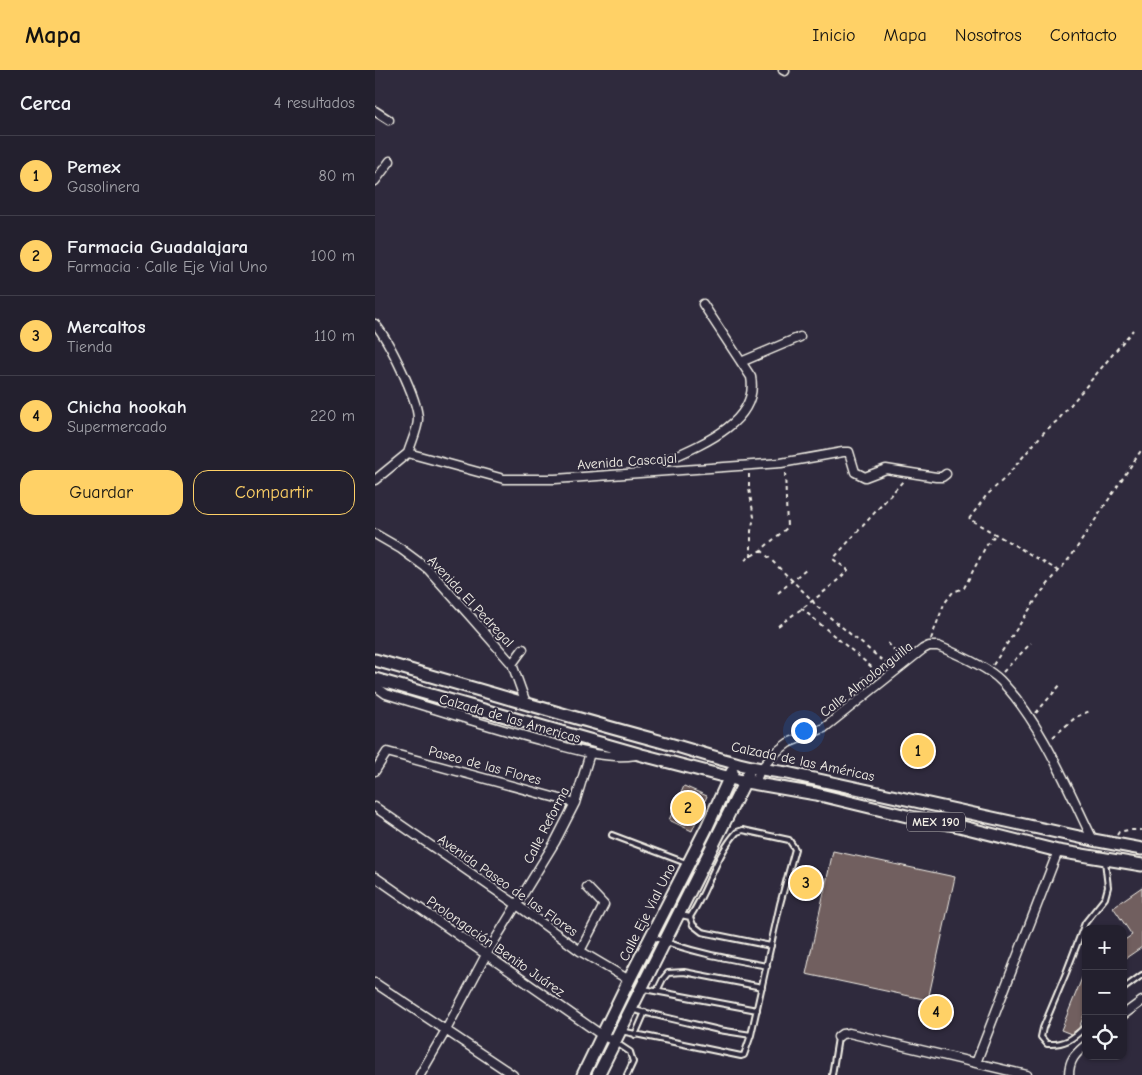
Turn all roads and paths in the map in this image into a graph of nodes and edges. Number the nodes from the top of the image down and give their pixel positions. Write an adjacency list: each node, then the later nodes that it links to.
1 (375, 112): 2 (street)
2 (389, 120)
3 (390, 161): 4 (street)
4 (375, 181)
5 (703, 304): 9 (street)
6 (375, 324): 11 (street)
7 (1133, 330): 19 (path)
8 (800, 337): 9 (street)
9 (741, 362): 14 (street)
10 (1142, 449): 24 (path)
11 (409, 453): 14 (street, Avenida Cascajal); 17 (street)
12 (785, 463): 13 (street, Avenida Cascajal); 15 (street, Avenida Cascajal); 20 (path)
13 (750, 466): 14 (street, Avenida Cascajal); 21 (path)
14 (639, 473)
15 (911, 473): 16 (street); 27 (path)
16 (946, 474)
17 (375, 480)
18 (375, 534): 35 (street, Avenida El Pedregal)
19 (996, 534): 24 (path); 32 (path)
20 (761, 550): 21 (path); 25 (path)
21 (751, 556): 22 (path)
22 (745, 560)
23 (808, 567): 25 (path)
24 (1059, 571): 38 (path)
25 (791, 581): 26 (path); 27 (path)
26 (778, 593)
27 (813, 601): 28 (path); 37 (path)
28 (801, 608): 29 (path); 41 (path)
29 (778, 626)
30 (888, 643): 36 (path)
31 (1031, 643): 39 (path)
32 (929, 646): 36 (street, Calle Almolonguilla); 38 (street, Calle Almolonguilla)
33 (523, 649): 35 (street)
34 (375, 660): 44 (main road, Calzada de las Américas / MEX 190)
35 (512, 664): 44 (street, Avenida El Pedregal)
36 (904, 664): 37 (street, Calle Almolonguilla)
37 (896, 672): 41 (street, Calle Almolonguilla)
38 (989, 672): 39 (street, Calle Almolonguilla)
39 (998, 678): 46 (street, Calle Almolonguilla)
40 (375, 679): 49 (main road, MEX 190)
41 (886, 679): 51 (street, Calle Almolonguilla)
42 (1061, 684): 46 (path)
43 (375, 686): 48 (street, Calzada de las Americas)
44 (526, 703): 50 (main road, Calzada de las Américas / MEX 190)
45 (1092, 710): 47 (path)
46 (1032, 719): 47 (street, Calle Almolonguilla)
47 (1045, 744): 59 (street, Calle Almolonguilla)
48 (590, 753): 49 (street, Calzada de las Americas); 55 (street, Calle Reforma)
49 (642, 755): 53 (main road, MEX 190)
50 (735, 763): 51 (main road, Calzada de las Américas / MEX 190); 53 (main road, Calle Eje Vial Uno)
51 (755, 769): 54 (main road); 59 (main road, Calzada de las Américas / MEX 190)
52 (375, 771): 55 (street, Paseo de las Flores)
53 (731, 778): 54 (main road, MEX 190); 64 (main road, Calle Eje Vial Uno)
54 (751, 782): 62 (main road, MEX 190); 69 (main road)
55 (575, 803): 68 (street, Calle Reforma)
56 (375, 807): 68 (street, Avenida Paseo de las Flores)
57 (1142, 830): 60 (path)
58 (612, 835): 64 (lane)
59 (1093, 840): 60 (main road, Calzada de las Américas / MEX 190)
60 (1111, 843): 61 (main road, Calzada de las Américas / MEX 190)
61 (1142, 849)
62 (1058, 851): 63 (main road, MEX 190); 96 (street)
63 (1105, 859): 65 (main road, MEX 190); 89 (lane)
64 (689, 864): 70 (main road, Calle Eje Vial Uno)
65 (1142, 865)
66 (376, 881): 74 (street, Prolongación Benito Juárez)
67 (587, 887): 73 (street)
68 (517, 905): 73 (street, Avenida Paseo de las Flores); 74 (street, Calle Reforma)
69 (684, 916): 71 (main road); 72 (lane); 72 (lane)
70 (651, 936): 71 (lane); 77 (main road, Calle Eje Vial Uno)
71 (665, 942): 75 (lane); 80 (main road)
72 (771, 946): 75 (lane)
73 (580, 951): 77 (street, Avenida Paseo de las Flores)
74 (487, 954): 88 (street, Calle Reforma); 92 (street, Prolongación Benito Juárez)
75 (767, 966): 81 (lane)
76 (1142, 975): 79 (lane)
77 (629, 980): 92 (main road, Calle Eje Vial Uno)
78 (375, 983): 88 (street)
79 (1127, 986)
80 (641, 988): 82 (lane); 84 (main road)
81 (762, 988): 82 (lane); 85 (lane)
82 (657, 991): 85 (lane)
83 (1142, 1001): 87 (street)
84 (630, 1009): 86 (lane); 93 (main road)
85 (757, 1010): 91 (lane)
86 (645, 1012): 90 (lane); 91 (lane)
87 (1124, 1015)
88 (446, 1030): 97 (street, Calle Reforma); 98 (street)
89 (1082, 1030)
90 (635, 1034): 91 (lane); 93 (lane)
91 (751, 1035)
92 (603, 1036): 93 (street, Prolongación Benito Juárez); 99 (main road, Calle Eje Vial Uno)
93 (617, 1036): 100 (main road); 101 (lane)
94 (838, 1037): 96 (street); 102 (lane)
95 (1082, 1048): 104 (street)
96 (976, 1063): 103 (street)
97 (420, 1075)
98 (513, 1075)
99 (583, 1075)
100 (598, 1075)
101 (627, 1075)
102 (831, 1075)
103 (1027, 1075)
104 (1069, 1075)

